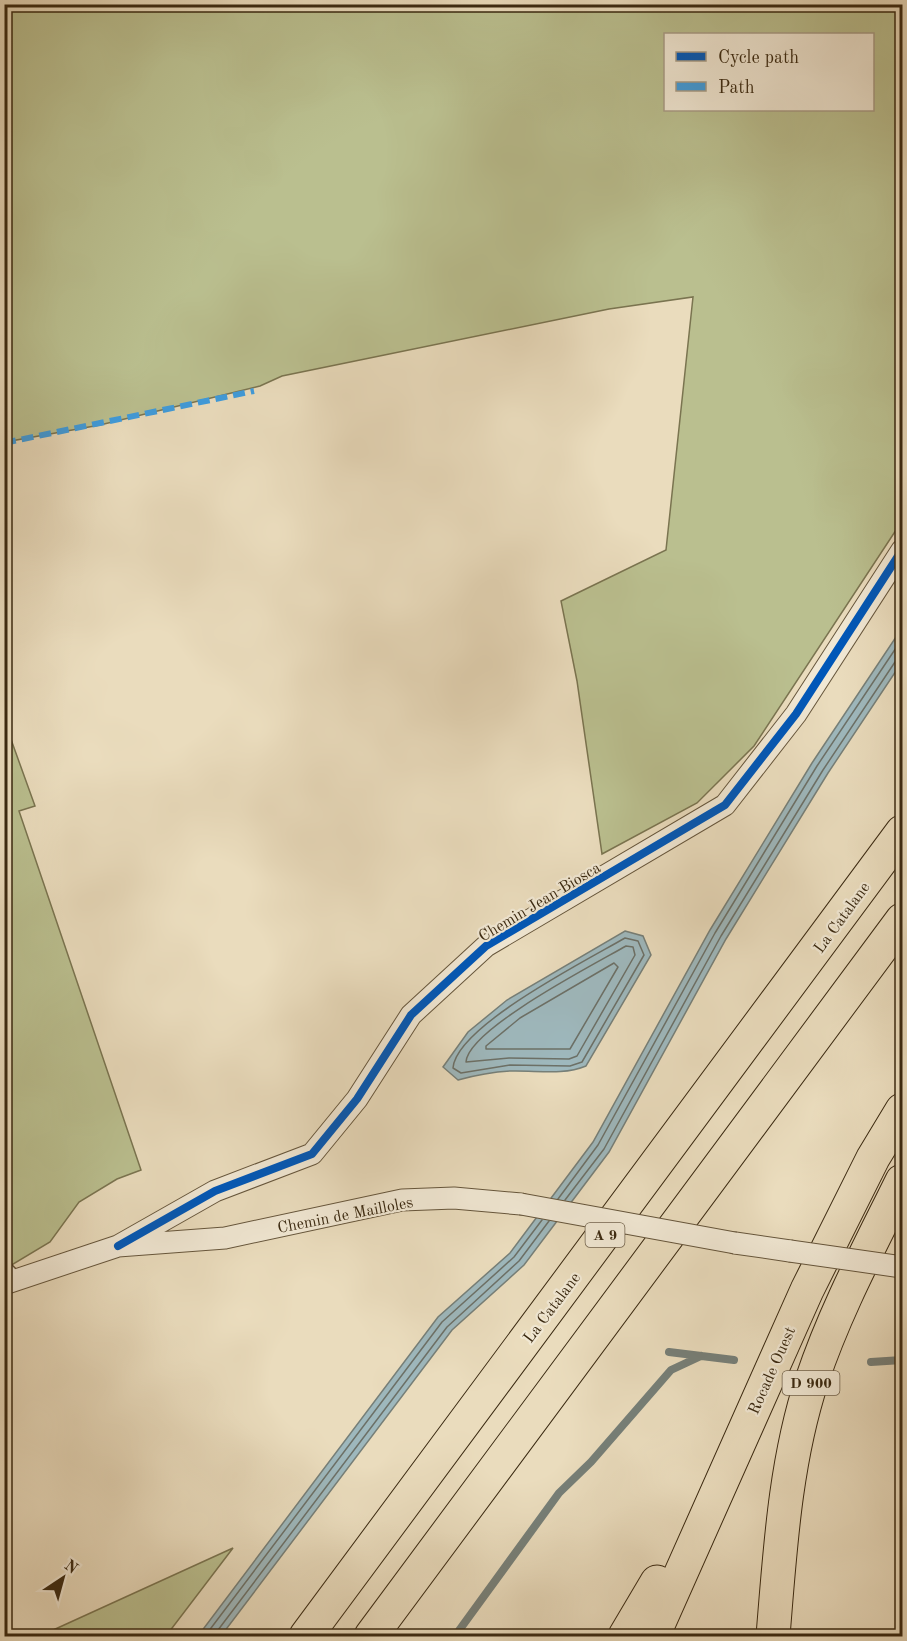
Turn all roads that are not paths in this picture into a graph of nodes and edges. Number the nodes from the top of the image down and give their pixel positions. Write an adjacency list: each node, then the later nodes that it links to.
1 (903, 550): 6 (street, Chemin Jean Biosca)
2 (903, 832): 11 (highway, La Catalane / A 9)
3 (903, 920): 12 (highway)
4 (903, 1110): 9 (highway, Rocade Ouest / D 900)
5 (903, 1181): 10 (highway, D 900)
6 (118, 1246): 7 (street, Chemin de Mailloles, bridge); 8 (street, Chemin de Mailloles)
7 (902, 1267)
8 (9, 1276)
9 (746, 1424): 13 (highway); 14 (highway, Rocade Ouest / D 900)
10 (776, 1602): 15 (highway, D 900); 16 (highway)
11 (306, 1636)
12 (371, 1636)
13 (626, 1636)
14 (653, 1636)
15 (773, 1636)
16 (779, 1636)

